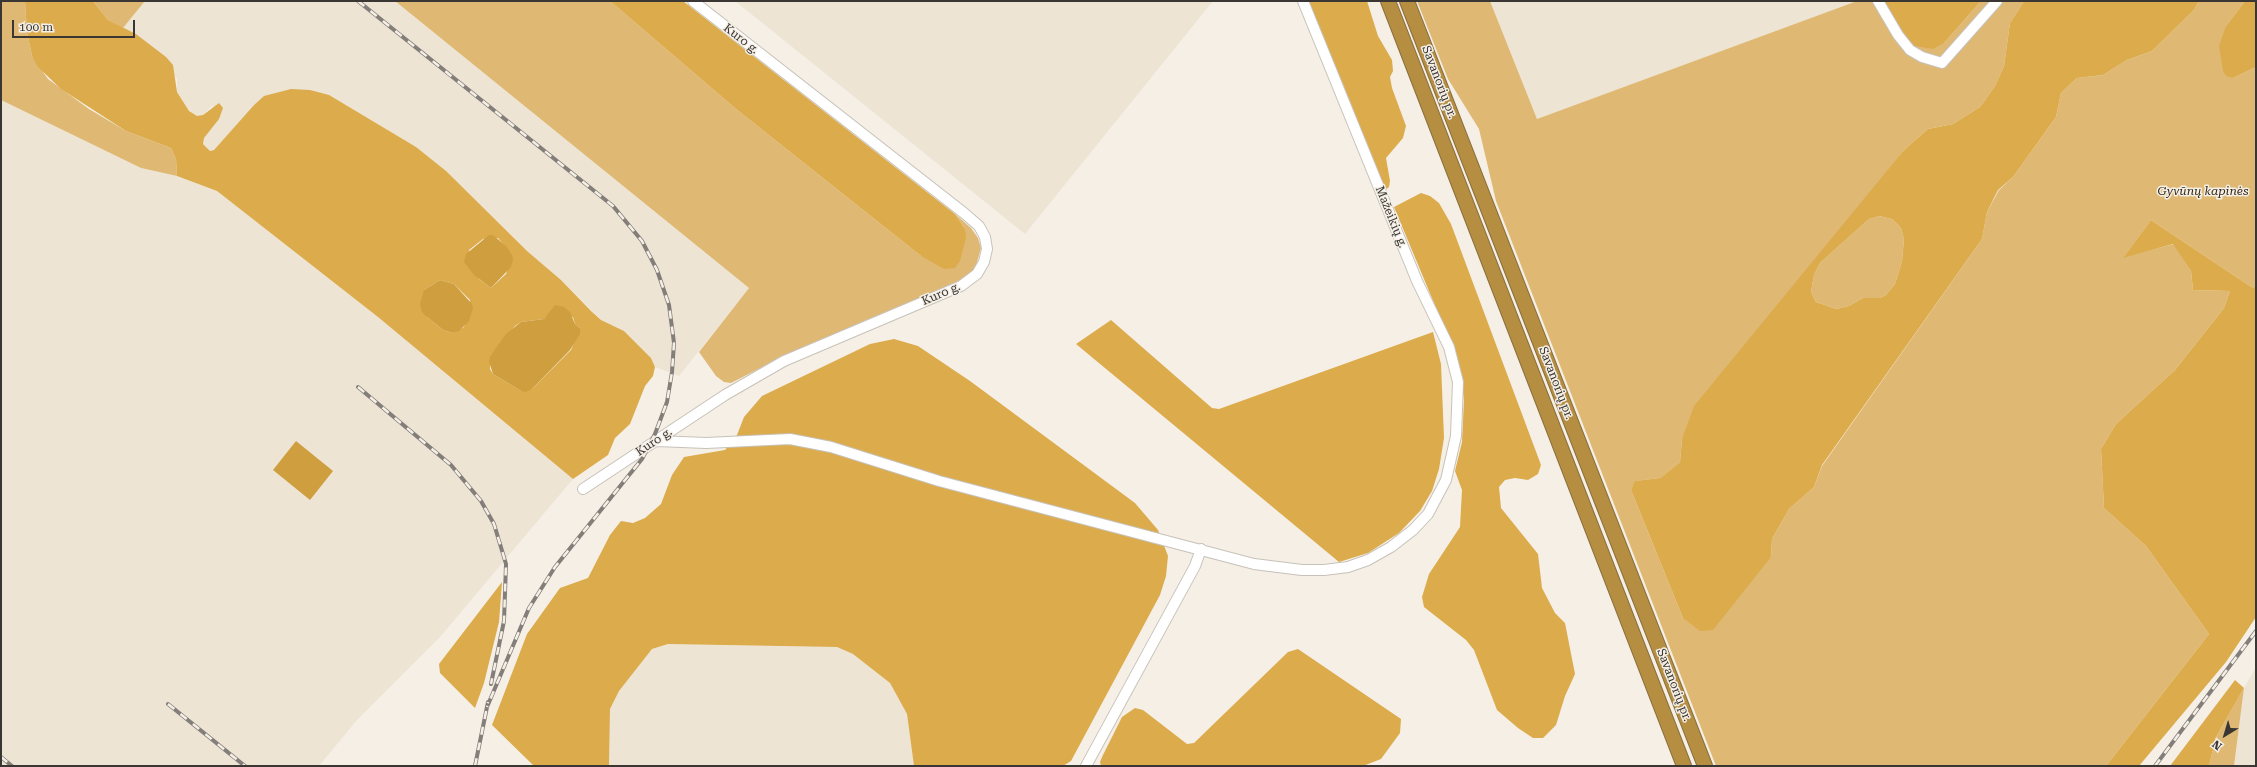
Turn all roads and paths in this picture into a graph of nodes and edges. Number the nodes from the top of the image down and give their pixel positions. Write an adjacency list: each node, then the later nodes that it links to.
1 (693, 1): 7 (street, Kuro g.)
2 (1303, 1): 9 (street, Mažeikių g.)
3 (1388, 1): 11 (highway, Savanorių pr.)
4 (1407, 1): 12 (highway, Savanorių pr.)
5 (1878, 1): 6 (street)
6 (1997, 1)
7 (657, 441): 8 (street, Kuro g.); 9 (street, Mažeikių g.)
8 (583, 489)
9 (1201, 549): 10 (street)
10 (1086, 766)
11 (1684, 766)
12 (1705, 766)

